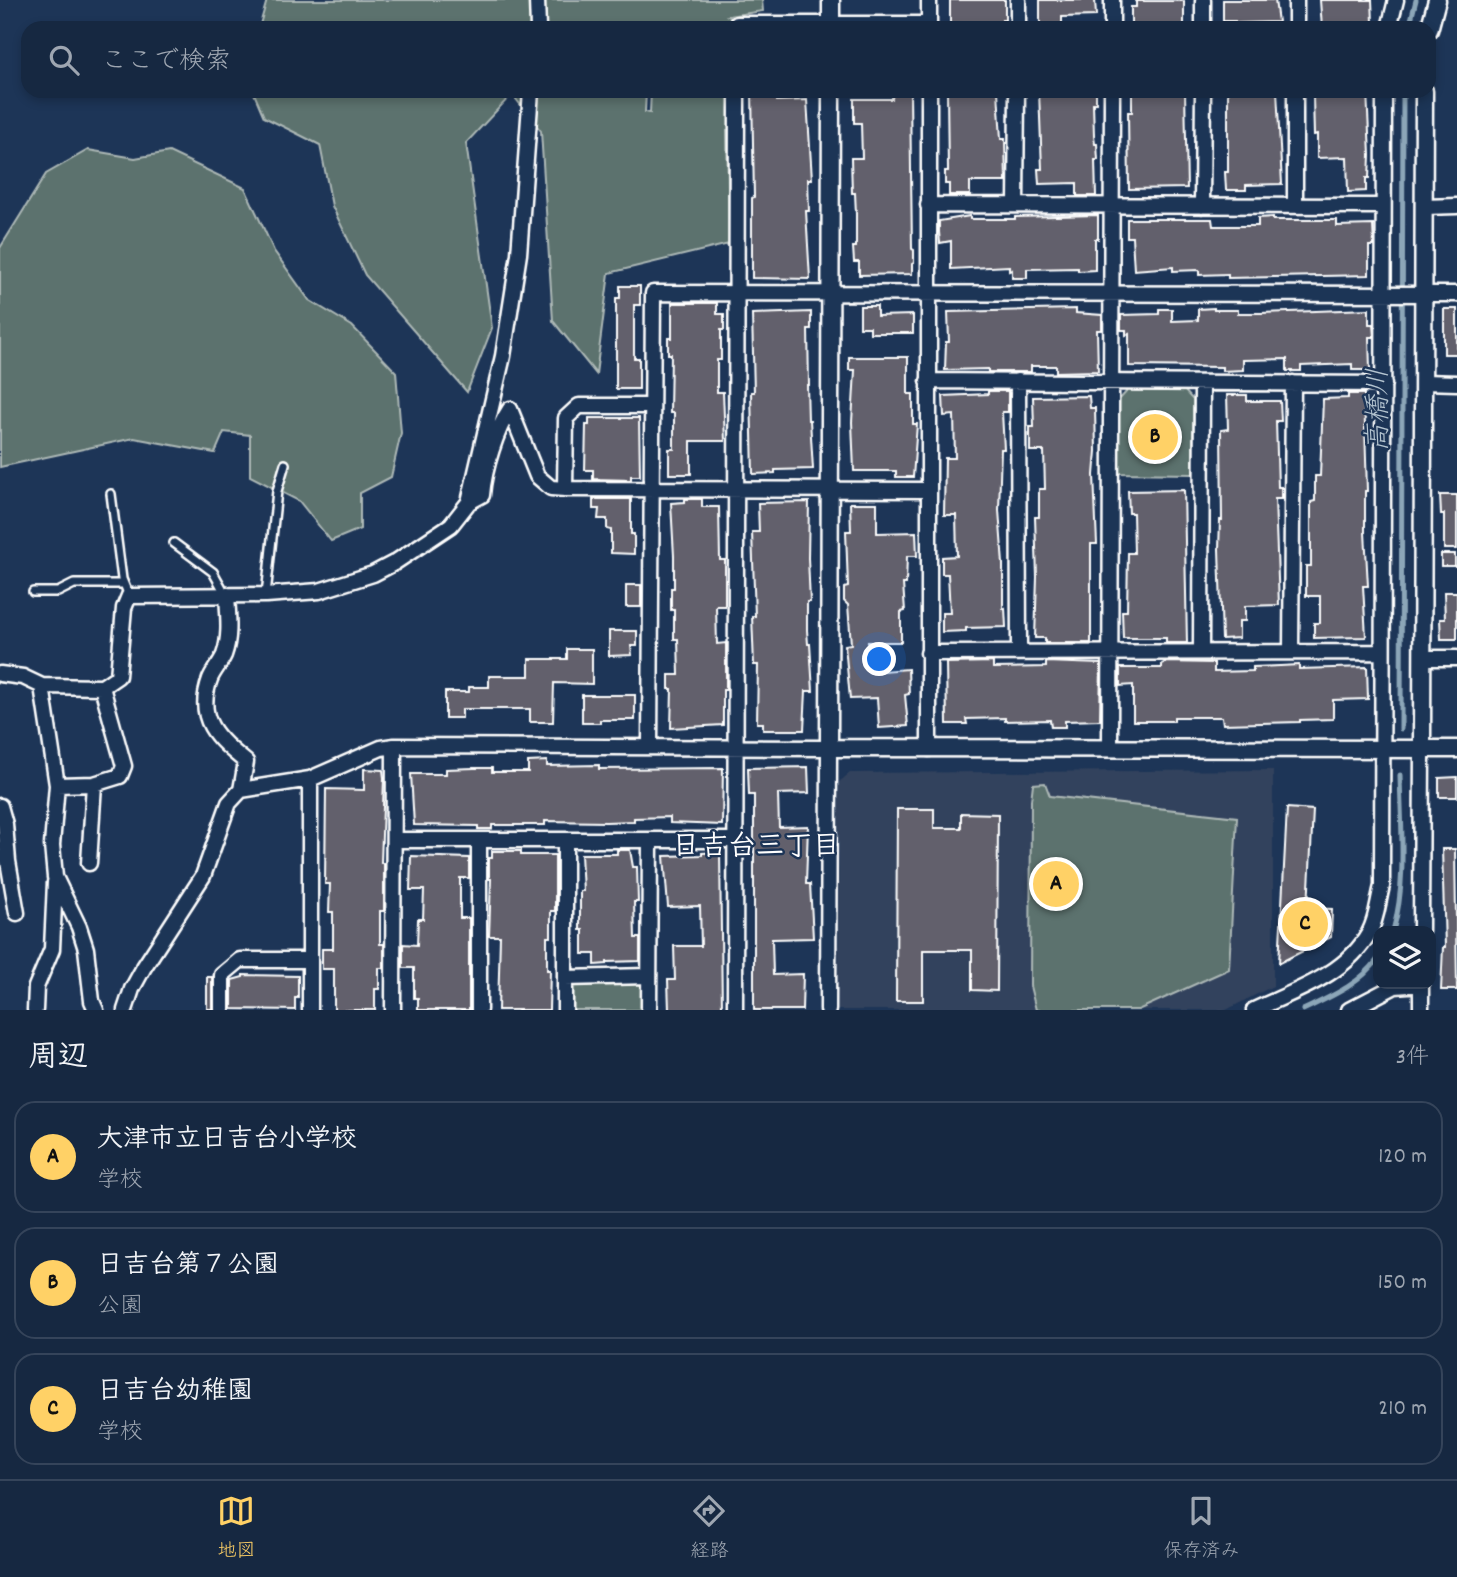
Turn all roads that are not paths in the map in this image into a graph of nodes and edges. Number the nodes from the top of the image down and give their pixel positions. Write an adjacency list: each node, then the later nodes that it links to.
1 (537, 0): 10 (street)
2 (831, 0): 11 (street)
3 (929, 0): 12 (street)
4 (1018, 0): 13 (street)
5 (1112, 0): 14 (street)
6 (1203, 0): 15 (street)
7 (1296, 0): 16 (street)
8 (1396, 0): 17 (street)
9 (1437, 0): 18 (street)
10 (538, 21)
11 (831, 21)
12 (929, 21)
13 (1018, 21)
14 (1112, 21)
15 (1203, 21)
16 (1296, 21)
17 (1391, 21)
18 (1431, 21)
19 (530, 98): 59 (street)
20 (737, 98): 37 (street)
21 (831, 98): 38 (street)
22 (929, 98): 29 (street)
23 (1017, 98): 30 (street)
24 (1112, 98): 31 (street)
25 (1202, 98): 32 (street)
26 (1296, 98): 33 (street)
27 (1384, 98): 34 (street)
28 (1424, 98): 36 (street)
29 (928, 205): 30 (street); 39 (street)
30 (1016, 205): 31 (street)
31 (1112, 205): 32 (street); 40 (street)
32 (1202, 206): 33 (street)
33 (1294, 206): 34 (street)
34 (1382, 206): 41 (street)
35 (1457, 206): 36 (street)
36 (1424, 207): 41 (street)
37 (737, 293): 38 (street); 51 (street); 55 (street)
38 (830, 293): 39 (street); 56 (street)
39 (928, 293): 40 (street); 43 (street)
40 (1112, 294): 41 (street); 45 (street)
41 (1403, 294): 42 (street); 46 (street); 50 (street)
42 (1457, 294)
43 (928, 381): 44 (street); 57 (street)
44 (1018, 381): 45 (street); 65 (street)
45 (1111, 382): 49 (street); 66 (street)
46 (1423, 382): 48 (street); 71 (street)
47 (1293, 383): 49 (street); 50 (street); 68 (street)
48 (1457, 383)
49 (1202, 384): 67 (street)
50 (1384, 384): 69 (street)
51 (652, 406): 53 (street); 54 (street)
52 (285, 464): 64 (lane)
53 (565, 489): 54 (street); 59 (street)
54 (651, 489): 55 (street); 77 (street)
55 (736, 490): 56 (street); 78 (street)
56 (830, 490): 57 (street); 79 (street)
57 (928, 490): 70 (street)
58 (111, 494): 61 (lane)
59 (469, 502): 64 (street)
60 (174, 544): 63 (lane)
61 (127, 590): 62 (lane); 63 (street); 75 (street)
62 (33, 592)
63 (227, 595): 64 (street); 88 (street)
64 (266, 595)
65 (1019, 652): 66 (street); 70 (street)
66 (1111, 652): 67 (street); 81 (street)
67 (1201, 652): 68 (street)
68 (1291, 652): 69 (street)
69 (1382, 652): 82 (street)
70 (928, 653): 80 (street)
71 (1423, 658): 72 (street); 83 (street)
72 (1457, 658)
73 (0, 674): 74 (street)
74 (42, 687): 75 (street); 87 (street)
75 (102, 687): 86 (street)
76 (394, 746): 77 (street); 85 (street); 91 (street)
77 (650, 747): 78 (street)
78 (735, 748): 79 (street); 90 (street)
79 (829, 748): 80 (street); 114 (street)
80 (929, 749): 81 (street)
81 (1110, 749): 82 (street)
82 (1382, 749): 83 (street); 115 (street)
83 (1422, 749): 84 (street); 98 (street)
84 (1457, 749)
85 (310, 779): 88 (street); 99 (street)
86 (94, 784): 87 (street); 95 (street)
87 (57, 785): 96 (street)
88 (241, 790): 106 (street)
89 (0, 806): 97 (street)
90 (735, 839): 94 (street); 113 (street)
91 (394, 840): 92 (street); 109 (street)
92 (479, 840): 93 (street); 110 (street)
93 (565, 840): 94 (street); 101 (street)
94 (650, 840): 100 (street)
95 (89, 863)
96 (55, 877): 104 (street); 105 (street)
97 (17, 913)
98 (1421, 926)
99 (310, 961): 107 (street); 108 (street)
100 (649, 976): 101 (street); 112 (street)
101 (565, 978): 111 (street)
102 (1389, 989): 116 (street)
103 (1421, 989): 117 (street)
104 (35, 1010)
105 (96, 1010)
106 (125, 1010)
107 (222, 1010)
108 (310, 1010)
109 (393, 1010)
110 (479, 1010)
111 (565, 1010)
112 (649, 1010)
113 (735, 1010)
114 (828, 1010)
115 (1254, 1010)
116 (1349, 1010)
117 (1421, 1010)

